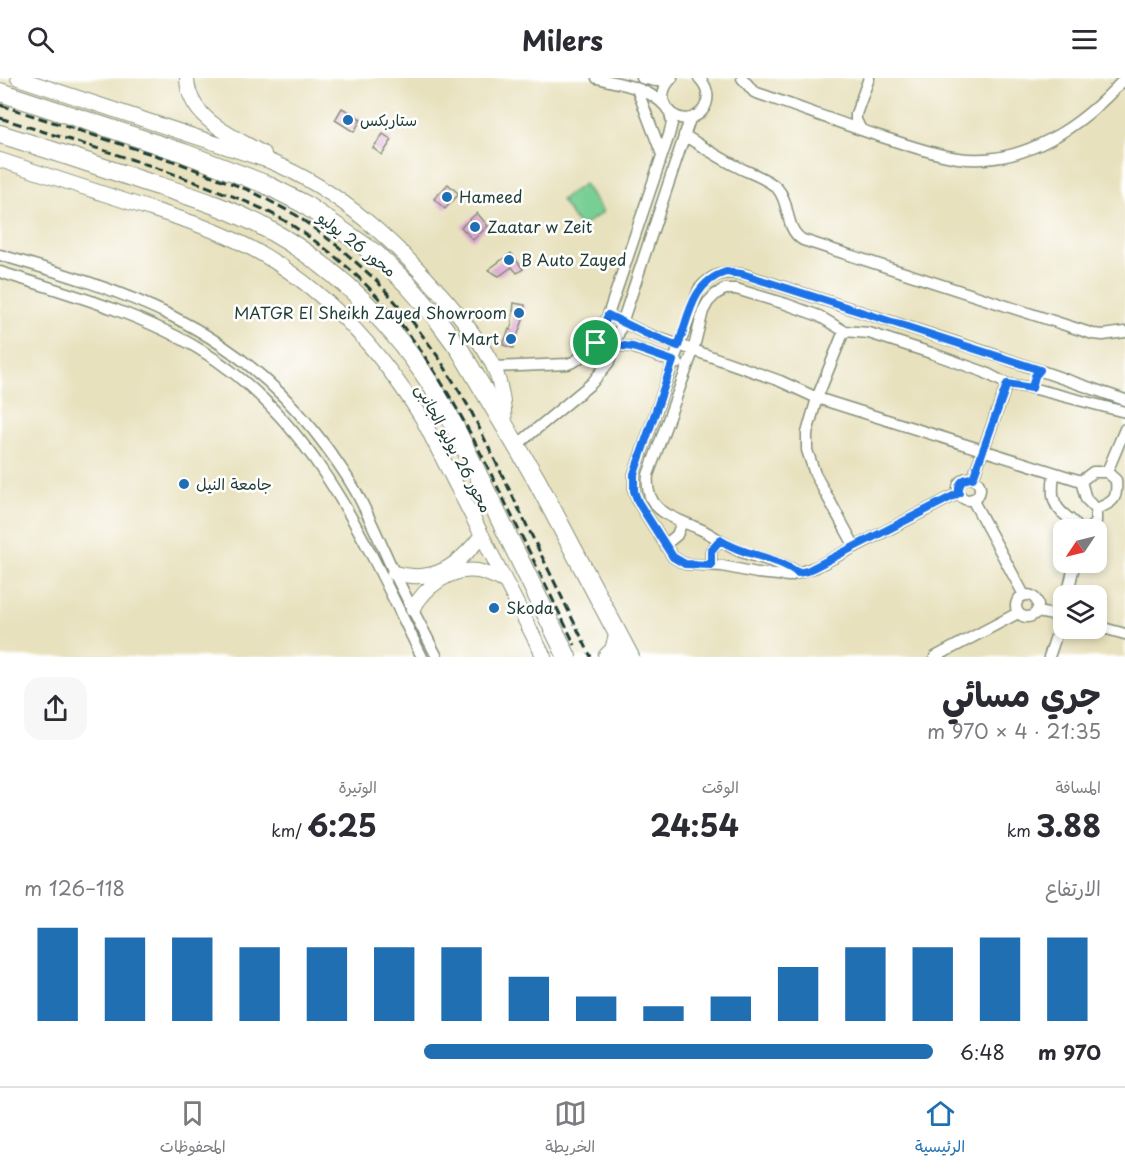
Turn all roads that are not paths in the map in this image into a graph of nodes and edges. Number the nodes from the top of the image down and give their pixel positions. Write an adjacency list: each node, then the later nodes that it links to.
1 (18, 78): 23 (main road)
2 (187, 78): 23 (main road)
3 (597, 78): 11 (street)
4 (642, 78): 5 (street)
5 (671, 78): 14 (street)
6 (699, 78): 12 (street)
7 (710, 78): 12 (street)
8 (742, 78): 17 (street)
9 (869, 78): 15 (street)
10 (1125, 78): 18 (street)
11 (637, 89): 14 (street); 21 (street)
12 (707, 90): 16 (street)
13 (0, 92): 53 (highway, محور 26 يوليو)
14 (667, 109): 16 (street); 21 (street)
15 (856, 114): 17 (street); 18 (street)
16 (690, 118): 20 (street)
17 (842, 123): 18 (street)
18 (861, 130)
19 (0, 134): 85 (highway)
20 (684, 135): 34 (street); 36 (street)
21 (662, 155): 31 (street)
22 (0, 160): 68 (main road, محور 26 يوليو الجانبى)
23 (289, 170): 44 (main road)
24 (0, 255): 26 (street)
25 (0, 272): 28 (street)
26 (84, 279): 27 (street); 28 (street)
27 (108, 288): 30 (street); 73 (street)
28 (78, 297): 30 (street)
29 (824, 300): 32 (street); 33 (street); 40 (street)
30 (101, 304): 86 (street)
31 (608, 315): 34 (street); 38 (street)
32 (819, 316): 35 (street); 41 (street)
33 (875, 317): 37 (street); 42 (street)
34 (622, 321): 39 (street); 40 (street)
35 (844, 331): 37 (street); 50 (street)
36 (1125, 332)
37 (869, 333): 47 (street)
38 (596, 343): 39 (street); 44 (street)
39 (615, 346): 43 (street); 55 (street)
40 (678, 346): 41 (street); 43 (street)
41 (693, 351): 45 (street); 50 (street)
42 (989, 353): 46 (street); 47 (street)
43 (673, 361): 45 (street); 70 (street)
44 (494, 367): 53 (main road)
45 (687, 367): 67 (street)
46 (1040, 370): 49 (street); 51 (street)
47 (984, 372): 48 (street)
48 (1007, 384): 49 (street); 56 (street)
49 (1032, 388): 52 (street)
50 (817, 398): 56 (street); 71 (street)
51 (1125, 400)
52 (1125, 412)
53 (505, 424): 55 (highway, محور 26 يوليو)
54 (1125, 429): 57 (street)
55 (517, 445): 83 (highway, محور 26 يوليو)
56 (983, 450): 58 (street); 59 (street)
57 (1107, 472): 60 (street); 62 (street)
58 (1054, 473): 60 (street); 65 (street)
59 (973, 478): 61 (street); 63 (street)
60 (1081, 481): 64 (street)
61 (959, 493): 63 (street); 71 (street)
62 (1121, 494): 64 (street)
63 (972, 500): 76 (street)
64 (1096, 509): 66 (street)
65 (1070, 519)
66 (1096, 519)
67 (682, 522): 69 (street); 70 (street)
68 (482, 535): 73 (main road); 75 (main road, محور 26 يوليو الجانبى)
69 (720, 540): 72 (street); 74 (street)
70 (664, 545): 72 (street)
71 (855, 547): 74 (street)
72 (711, 565): 74 (street)
73 (394, 573): 77 (street)
74 (798, 573)
75 (504, 581): 77 (main road); 88 (main road, محور 26 يوليو الجانبى)
76 (1024, 595): 78 (street); 79 (street)
77 (413, 609): 87 (street)
78 (1037, 612): 79 (street); 80 (street)
79 (1018, 614): 91 (street)
80 (1053, 614)
81 (1107, 629): 82 (street)
82 (1125, 634)
83 (618, 635): 89 (highway); 90 (highway, محور 26 يوليو)
84 (1055, 639): 92 (street)
85 (568, 654)
86 (422, 657)
87 (437, 657)
88 (544, 657)
89 (607, 657)
90 (630, 657)
91 (934, 657)
92 (1049, 657)

